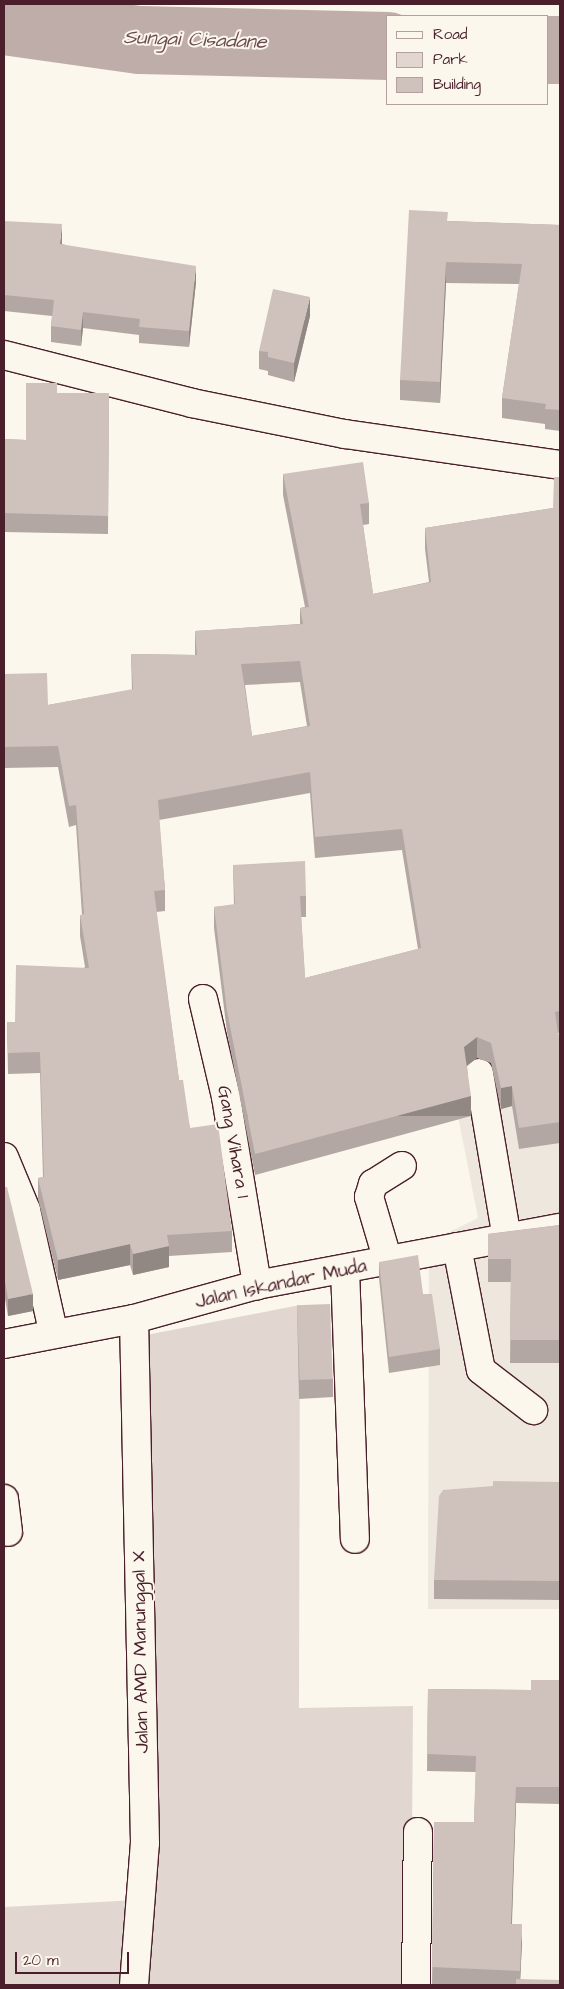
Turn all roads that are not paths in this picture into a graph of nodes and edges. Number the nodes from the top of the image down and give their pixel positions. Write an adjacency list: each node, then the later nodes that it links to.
1 (4, 355): 2 (street)
2 (560, 465)
3 (203, 999): 12 (street, Gang Vihara 1)
4 (479, 1073): 8 (street)
5 (4, 1157): 14 (street)
6 (402, 1166): 10 (street)
7 (560, 1228): 8 (street, Jalan Iskandar Muda)
8 (507, 1238): 9 (street, Jalan Iskandar Muda)
9 (457, 1247): 10 (street, Jalan Iskandar Muda); 16 (street)
10 (388, 1261): 11 (street, Jalan Iskandar Muda)
11 (345, 1269): 12 (street, Jalan Iskandar Muda); 19 (street)
12 (258, 1286): 13 (street, Jalan Iskandar Muda)
13 (134, 1319): 14 (street, Jalan Iskandar Muda); 21 (street, Jalan AMD Manunggal X)
14 (53, 1331): 15 (street, Jalan Iskandar Muda)
15 (4, 1344)
16 (533, 1410)
17 (4, 1499): 18 (street)
18 (8, 1532)
19 (355, 1539)
20 (418, 1832): 22 (street)
21 (134, 1985)
22 (416, 1985)

